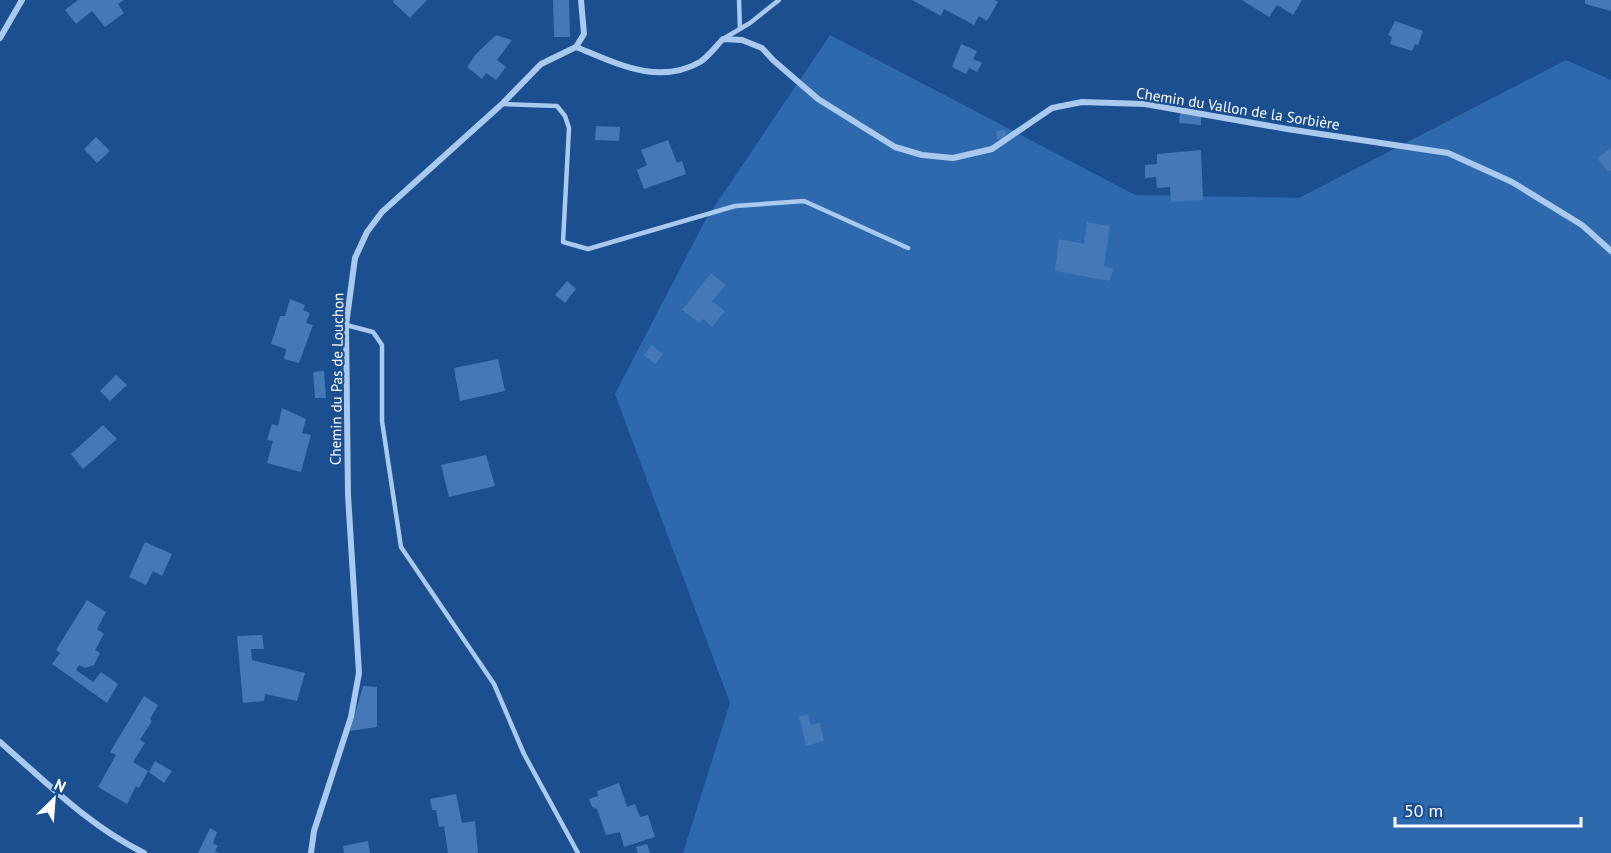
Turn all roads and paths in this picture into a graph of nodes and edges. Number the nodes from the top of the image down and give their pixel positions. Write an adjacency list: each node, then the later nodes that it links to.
1 (22, 0): 6 (street)
2 (581, 0): 8 (street)
3 (739, 0): 5 (lane)
4 (779, 0): 5 (lane)
5 (740, 29): 7 (lane)
6 (1, 36)
7 (723, 39): 8 (street); 11 (street, Chemin du Vallon de la Sorbière)
8 (576, 47): 9 (street, Chemin du Pas de Louchon)
9 (501, 104): 10 (lane); 12 (street, Chemin du Pas de Louchon)
10 (908, 248)
11 (1611, 251)
12 (346, 325): 15 (street, Chemin du Pas de Louchon); 16 (lane)
13 (0, 742): 14 (street)
14 (144, 853)
15 (310, 853)
16 (578, 853)

